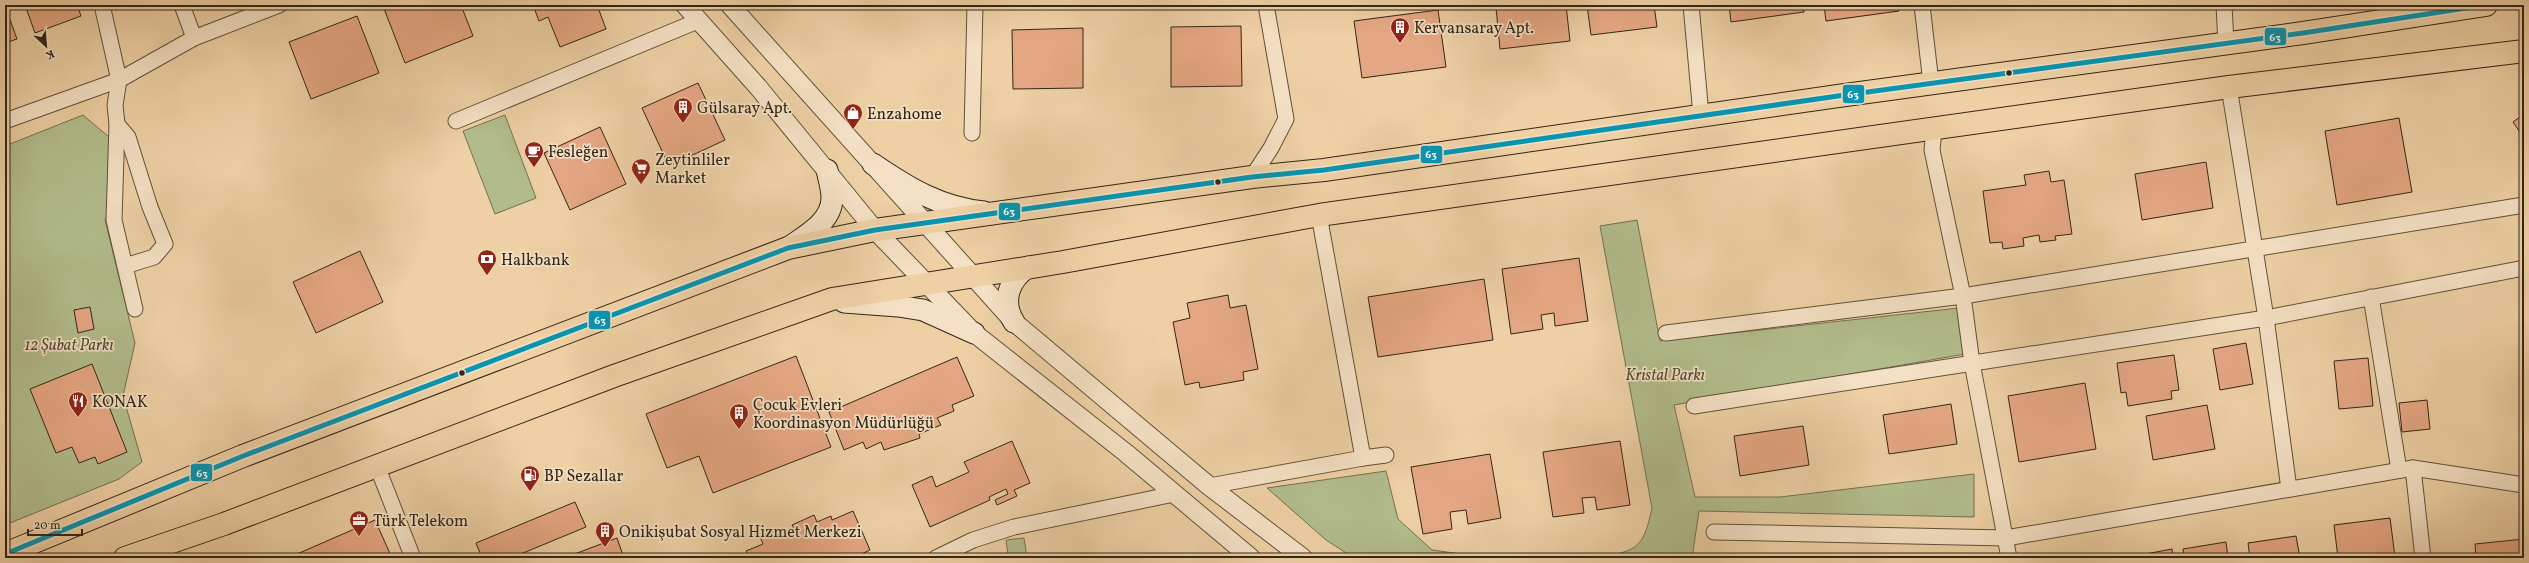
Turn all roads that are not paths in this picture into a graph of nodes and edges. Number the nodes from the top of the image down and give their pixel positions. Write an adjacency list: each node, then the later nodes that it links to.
1 (102, 5): 16 (street)
2 (182, 5): 13 (street)
3 (279, 5): 13 (street)
4 (685, 5): 12 (street)
5 (730, 5): 25 (street)
6 (975, 5): 24 (street)
7 (1266, 5): 27 (street)
8 (1691, 5): 19 (street)
9 (1922, 5): 17 (street)
10 (2224, 5): 14 (street)
11 (2486, 5): 14 (main road)
12 (700, 20): 21 (street); 26 (street)
13 (194, 38): 16 (street)
14 (2226, 44): 17 (main road)
15 (2524, 51): 18 (main road)
16 (119, 80): 20 (street); 22 (street)
17 (1931, 83): 19 (main road)
18 (2229, 87): 23 (main road); 34 (street)
19 (1701, 115): 27 (main road)
20 (5, 121)
21 (456, 121)
22 (117, 124): 35 (street); 35 (street)
23 (1934, 130): 30 (main road); 40 (street)
24 (972, 133)
25 (873, 164): 29 (main road); 31 (street)
26 (827, 170): 32 (street); 33 (main road)
27 (1252, 177): 29 (main road)
28 (2524, 206): 34 (street)
29 (1009, 211): 31 (main road)
30 (1319, 215): 36 (main road); 51 (street)
31 (924, 223): 32 (main road); 38 (street)
32 (875, 230): 33 (main road); 39 (street)
33 (788, 248): 60 (main road)
34 (2255, 248): 40 (street); 44 (street)
35 (125, 266): 43 (street)
36 (1028, 267): 38 (main road); 45 (main road)
37 (2524, 268): 41 (street)
38 (971, 276): 39 (main road); 45 (street)
39 (927, 283): 42 (main road); 46 (street)
40 (1963, 296): 47 (street); 48 (street)
41 (2371, 297): 44 (street); 53 (street)
42 (814, 305): 46 (main road); 52 (main road)
43 (135, 309)
44 (2266, 318): 48 (street); 56 (street)
45 (1014, 322): 55 (street)
46 (974, 333): 57 (street)
47 (1666, 333)
48 (1972, 363): 49 (street); 59 (street)
49 (1694, 406)
50 (1386, 455): 51 (street)
51 (1363, 458): 55 (street)
52 (377, 466): 61 (main road); 62 (street)
53 (2406, 469): 54 (street); 56 (street); 67 (street)
54 (2524, 485)
55 (1209, 486): 65 (street)
56 (2289, 489): 59 (street)
57 (1174, 494): 63 (street); 64 (street)
58 (1714, 532): 59 (street)
59 (2006, 538): 66 (street)
60 (5, 554)
61 (125, 558)
62 (413, 558)
63 (936, 558)
64 (1250, 558)
65 (1303, 558)
66 (2009, 558)
67 (2423, 558)

